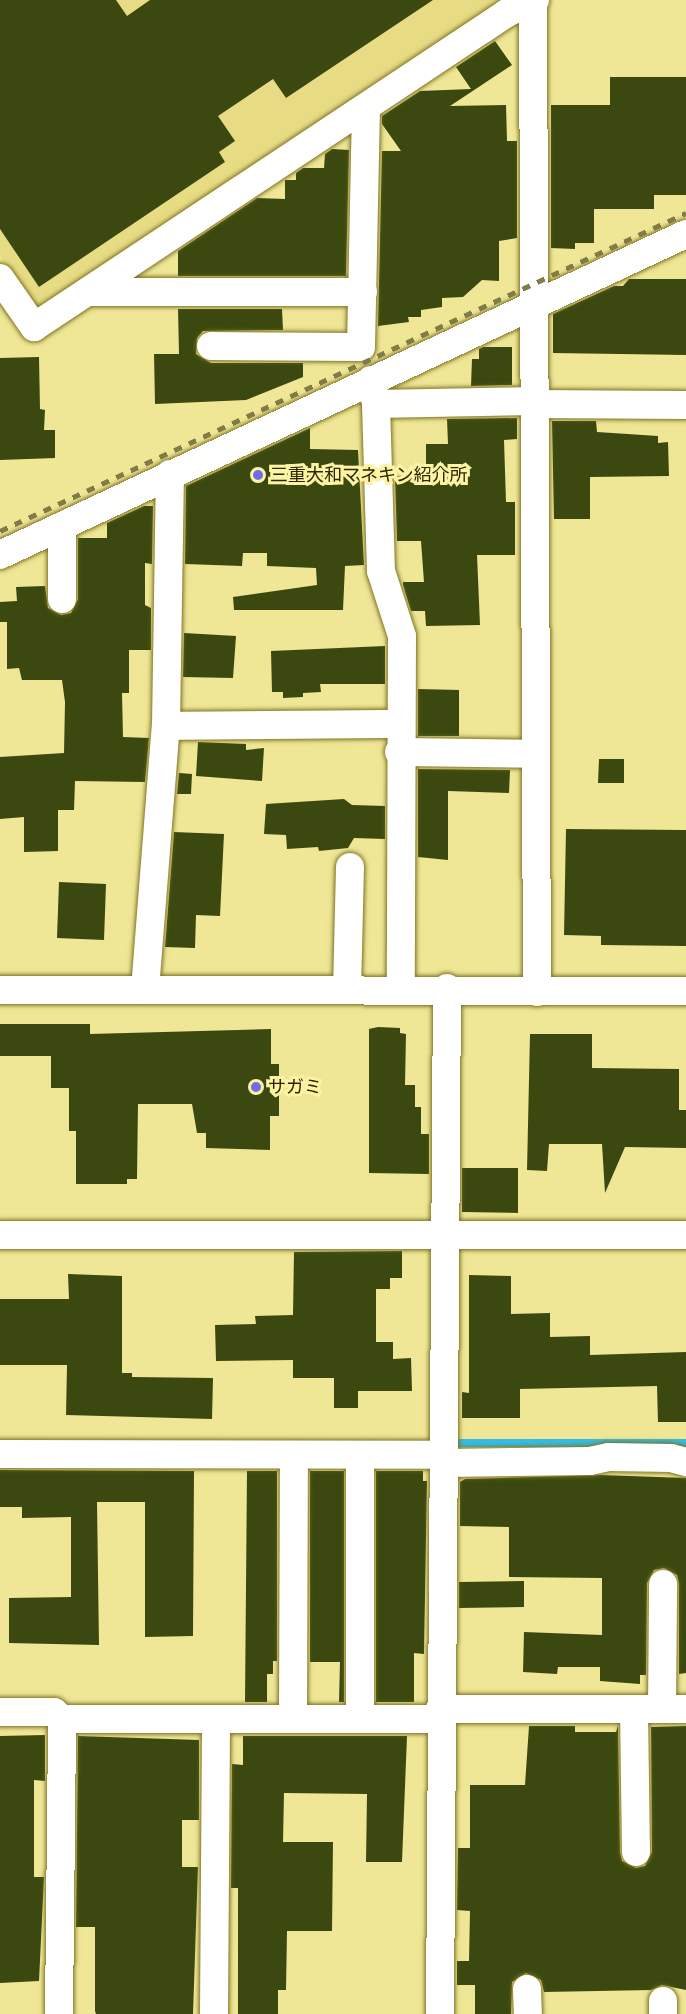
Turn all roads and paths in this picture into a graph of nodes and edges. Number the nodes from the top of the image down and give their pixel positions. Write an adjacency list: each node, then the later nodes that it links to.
1 (534, 1): 2 (street); 7 (street)
2 (366, 107): 5 (street); 6 (street)
3 (686, 234): 7 (street)
4 (2, 286): 5 (street)
5 (88, 292): 6 (street)
6 (363, 292): 8 (street)
7 (533, 303): 9 (street); 10 (street)
8 (211, 346)
9 (373, 392): 10 (street); 12 (street); 17 (street)
10 (534, 402): 11 (street); 18 (street)
11 (686, 405)
12 (170, 474): 13 (street); 16 (street)
13 (62, 525): 14 (street); 15 (street)
14 (0, 555)
15 (62, 599)
16 (166, 726): 17 (street); 22 (street)
17 (400, 738): 18 (street); 24 (street)
18 (535, 754): 26 (street)
19 (350, 867): 23 (street)
20 (447, 988): 24 (street); 26 (street); 28 (street)
21 (0, 990): 22 (street)
22 (145, 990): 23 (street)
23 (347, 990): 24 (street)
24 (400, 990)
25 (686, 991): 26 (street)
26 (537, 992)
27 (0, 1235): 28 (street)
28 (444, 1235): 29 (street); 30 (street)
29 (686, 1235)
30 (445, 1449): 32 (street); 34 (street); 38 (street)
31 (0, 1454): 33 (street)
32 (360, 1456): 33 (street); 42 (street)
33 (294, 1457): 41 (street)
34 (686, 1462)
35 (663, 1584): 36 (street)
36 (661, 1709): 38 (street); 43 (street)
37 (0, 1712): 39 (street)
38 (440, 1714): 42 (street); 46 (street)
39 (62, 1719): 40 (street); 44 (street)
40 (216, 1719): 41 (street); 45 (street)
41 (293, 1719): 42 (street)
42 (360, 1719)
43 (636, 1852)
44 (59, 2014)
45 (214, 2014)
46 (440, 2014)

